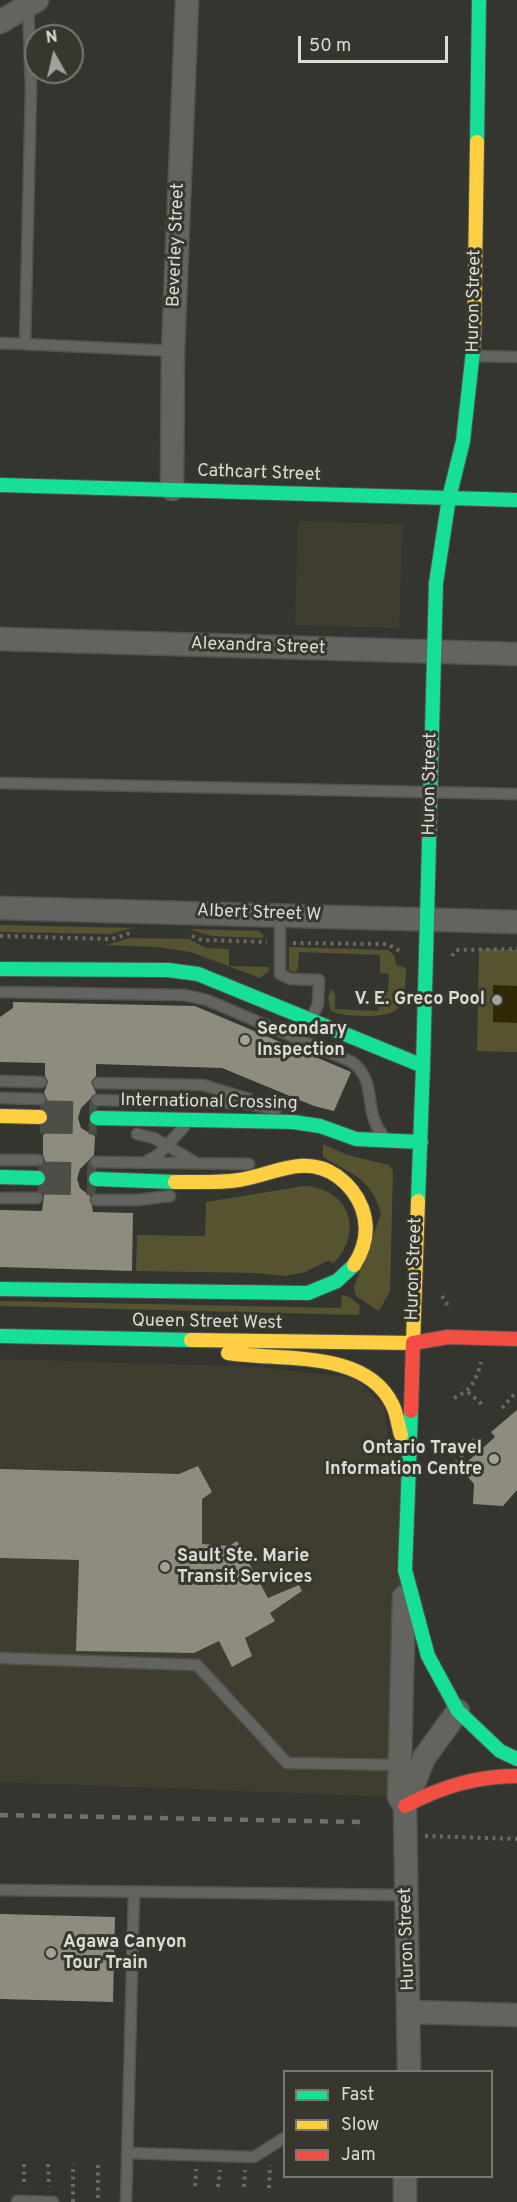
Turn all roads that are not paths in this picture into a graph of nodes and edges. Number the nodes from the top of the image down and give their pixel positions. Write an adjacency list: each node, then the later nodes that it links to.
1 (187, 0): 7 (street, Beverley Street)
2 (479, 0): 8 (main road, Huron Street)
3 (32, 3): 4 (street); 6 (lane)
4 (0, 22)
5 (0, 343): 6 (lane)
6 (25, 344): 7 (lane)
7 (173, 351): 11 (street, Beverley Street)
8 (474, 356): 9 (lane); 12 (main road, Huron Street)
9 (517, 357)
10 (0, 485): 11 (main road, Cathcart Street)
11 (172, 489): 12 (main road, Cathcart Street)
12 (449, 498): 13 (main road, Cathcart Street); 15 (main road, Huron Street)
13 (517, 500)
14 (0, 639): 15 (street, Alexandra Street)
15 (434, 653): 16 (street, Alexandra Street); 18 (main road, Huron Street)
16 (517, 654)
17 (0, 783): 18 (lane)
18 (430, 792): 19 (lane); 22 (main road, Huron Street)
19 (517, 794)
20 (0, 908): 21 (street, Albert Street W)
21 (280, 914): 22 (street, Albert Street W); 26 (lane)
22 (427, 919): 23 (street, Albert Street W); 29 (main road, Huron Street)
23 (517, 922)
24 (0, 969): 26 (main road)
25 (0, 992): 28 (lane)
26 (310, 1020): 27 (main road)
27 (342, 1033): 28 (lane); 29 (main road)
28 (333, 1054): 42 (lane)
29 (423, 1066): 43 (main road, Huron Street)
30 (0, 1081): 31 (lane)
31 (41, 1082)
32 (98, 1083): 36 (lane)
33 (0, 1098): 34 (lane)
34 (40, 1099)
35 (97, 1100): 36 (lane, International Crossing)
36 (272, 1107): 41 (lane, International Crossing)
37 (0, 1116): 38 (main road)
38 (40, 1117)
39 (97, 1118): 40 (main road, International Crossing)
40 (195, 1120): 41 (main road, International Crossing); 44 (lane); 44 (lane)
41 (320, 1126): 42 (main road, International Crossing)
42 (394, 1141): 43 (main road, International Crossing)
43 (421, 1142): 62 (main road, Huron Street)
44 (166, 1146): 48 (lane); 49 (lane)
45 (0, 1160): 46 (lane)
46 (38, 1160)
47 (96, 1162): 48 (lane)
48 (138, 1163): 49 (lane)
49 (200, 1163): 50 (lane)
50 (302, 1165): 54 (main road); 58 (main road)
51 (0, 1177): 52 (main road)
52 (38, 1178)
53 (96, 1179): 54 (main road)
54 (239, 1180): 57 (lane)
55 (0, 1198): 56 (lane)
56 (38, 1198)
57 (96, 1200)
58 (0, 1289)
59 (0, 1336): 61 (main road, Queen Street West)
60 (517, 1339): 62 (main road, Queen Street West)
61 (172, 1341): 62 (main road, Queen Street West); 63 (main road)
62 (413, 1343): 63 (main road, Huron Street)
63 (407, 1484): 64 (main road, Huron Street)
64 (405, 1570): 66 (main road, Huron Street); 68 (street, Huron Street)
65 (0, 1658): 68 (lane)
66 (458, 1711): 67 (main road); 70 (street, Huron Street)
67 (517, 1759)
68 (401, 1765): 70 (street, Huron Street)
69 (517, 1776): 70 (main road)
70 (405, 1806): 73 (street, Huron Street)
71 (0, 1890): 72 (lane)
72 (134, 1892): 73 (lane); 78 (lane)
73 (406, 1895): 74 (street, Huron Street)
74 (410, 2012): 75 (street); 76 (street, Huron Street)
75 (517, 2015)
76 (409, 2070)
77 (283, 2139): 78 (lane)
78 (127, 2153): 83 (lane)
79 (405, 2178): 84 (street)
80 (20, 2201): 81 (lane)
81 (49, 2202): 82 (lane)
82 (53, 2202)
83 (126, 2202)
84 (405, 2202)

